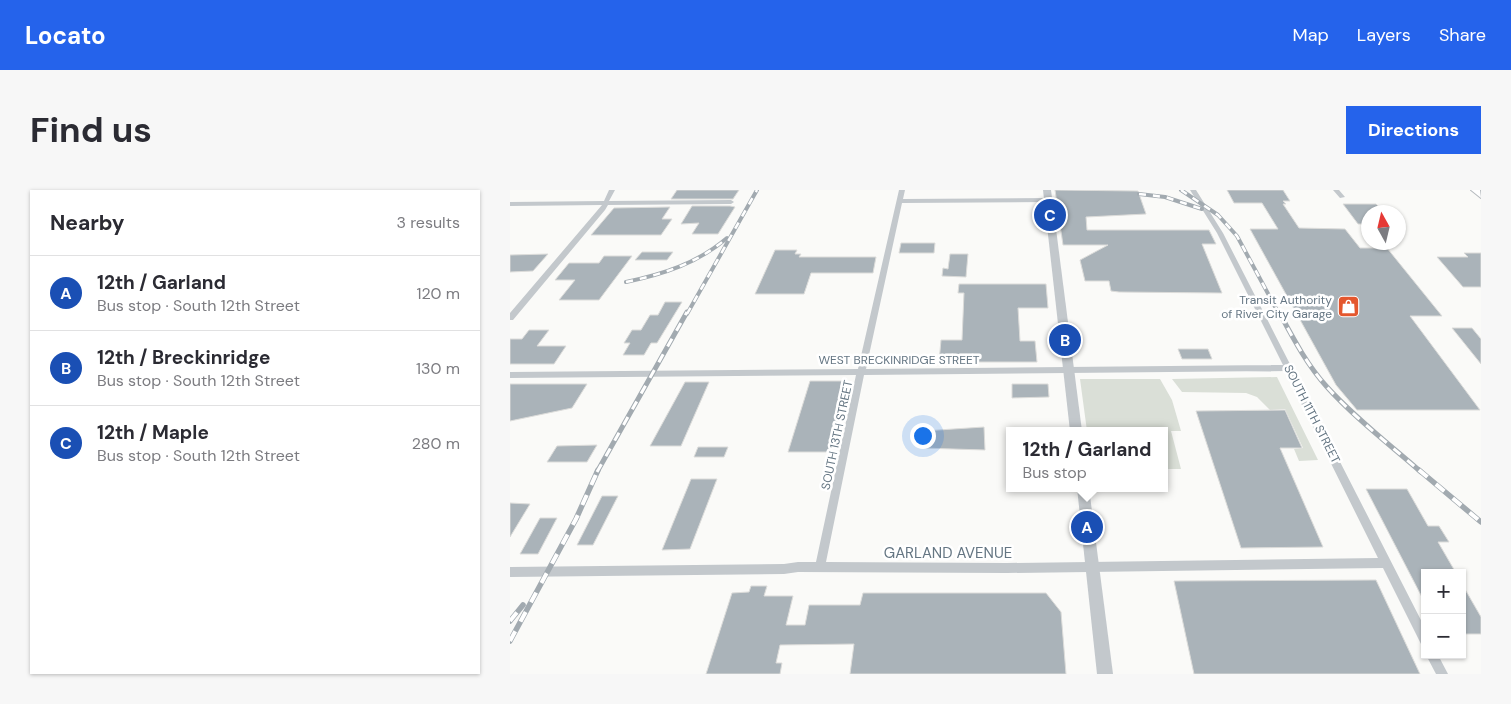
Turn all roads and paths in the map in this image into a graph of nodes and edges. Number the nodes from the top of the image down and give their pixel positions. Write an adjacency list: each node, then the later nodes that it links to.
1 (612, 190): 11 (street)
2 (902, 190): 9 (street, SOUTH 13TH STREET)
3 (1193, 190): 14 (street, SOUTH 11TH STREET)
4 (1336, 190): 8 (street)
5 (1475, 190): 7 (main road)
6 (1048, 195): 9 (street); 15 (street)
7 (1481, 196)
8 (1342, 198)
9 (900, 201): 16 (street, SOUTH 13TH STREET)
10 (731, 202): 11 (street)
11 (606, 203): 12 (street); 13 (street)
12 (510, 204)
13 (510, 318)
14 (1289, 368): 15 (street, WEST BRECKINRIDGE STREET); 20 (street, SOUTH 11TH STREET)
15 (1068, 370): 16 (street, WEST BRECKINRIDGE STREET); 18 (street)
16 (862, 372): 17 (street, WEST BRECKINRIDGE STREET); 22 (street, SOUTH 13TH STREET)
17 (510, 375)
18 (1075, 427)
19 (1083, 492): 21 (street)
20 (1386, 563): 21 (street, GARLAND AVENUE); 24 (street, SOUTH 11TH STREET)
21 (1091, 566): 22 (street, GARLAND AVENUE); 26 (street)
22 (820, 567): 23 (street, GARLAND AVENUE)
23 (510, 572)
24 (1421, 632)
25 (1434, 659): 27 (street)
26 (1105, 674)
27 (1442, 674)

